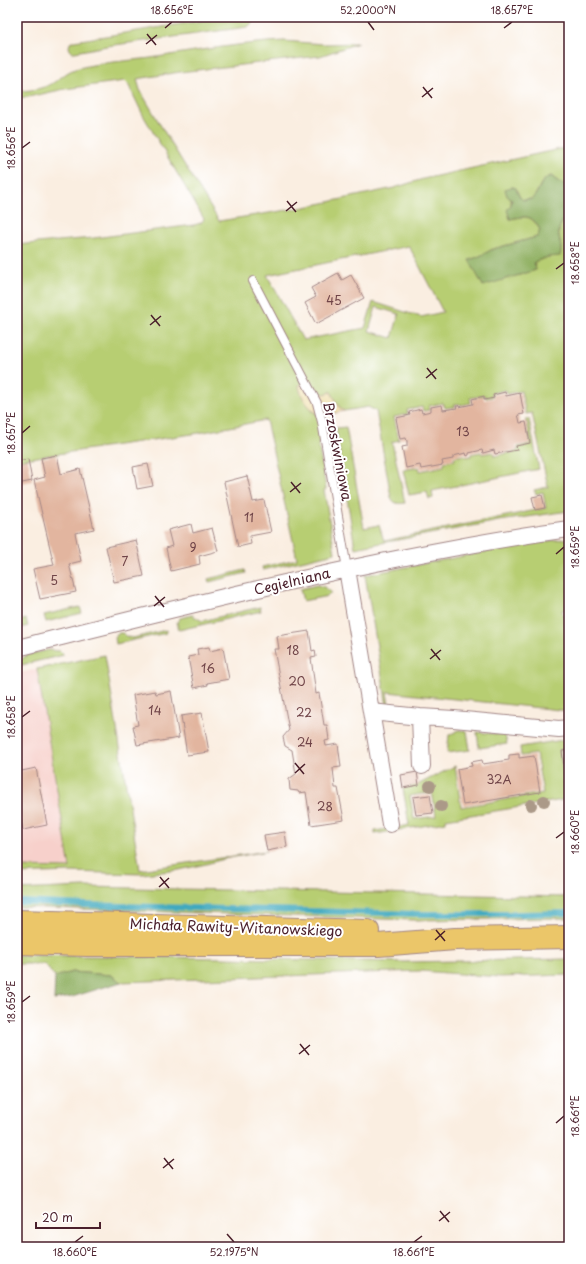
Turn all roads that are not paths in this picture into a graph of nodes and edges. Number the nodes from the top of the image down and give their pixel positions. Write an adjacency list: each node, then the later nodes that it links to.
1 (253, 281): 3 (lane, Brzoskwiniowa)
2 (569, 529): 3 (street, Cegielniana)
3 (347, 569): 4 (street, Cegielniana); 5 (street)
4 (17, 648)
5 (371, 712): 6 (street); 9 (street)
6 (420, 717): 7 (street); 8 (street)
7 (569, 728)
8 (422, 766)
9 (390, 824)
10 (17, 921): 12 (main road, Michała Rawity-Witanowskiego)
11 (569, 937): 12 (main road, Michała Rawity-Witanowskiego)
12 (455, 939): 13 (main road, Michała Rawity-Witanowskiego)
13 (17, 944)

